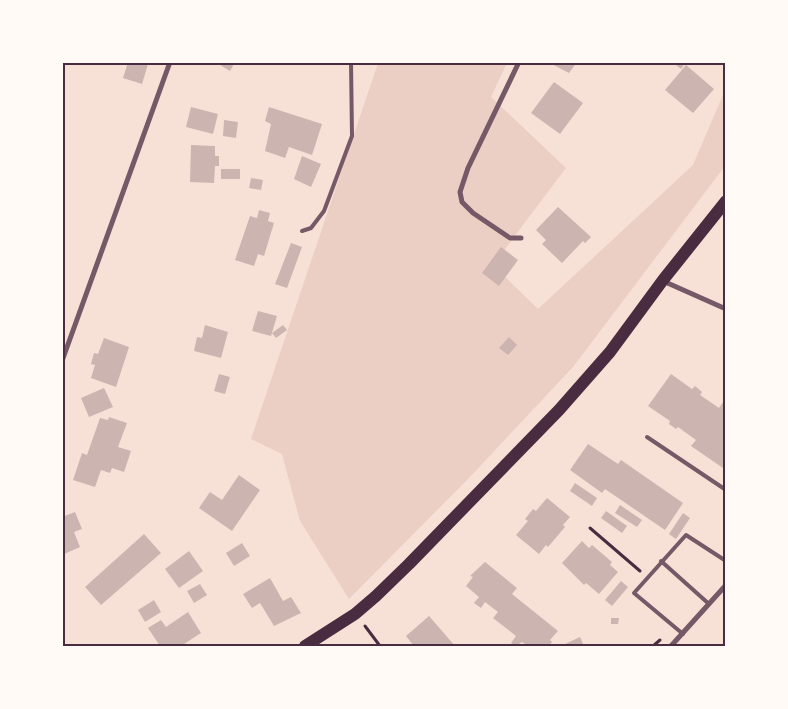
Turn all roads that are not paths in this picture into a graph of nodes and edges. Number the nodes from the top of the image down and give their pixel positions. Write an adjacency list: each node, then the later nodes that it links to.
1 (170, 62): 9 (street)
2 (351, 62): 5 (lane)
3 (519, 62): 6 (street)
4 (726, 201): 7 (main road)
5 (302, 232)
6 (521, 238)
7 (662, 280): 8 (street); 17 (main road)
8 (726, 309)
9 (62, 361)
10 (647, 437): 11 (lane)
11 (726, 490)
12 (661, 561): 13 (lane); 15 (lane); 16 (lane)
13 (726, 561)
14 (726, 585): 15 (street)
15 (709, 604): 16 (street)
16 (683, 634): 18 (street)
17 (305, 646)
18 (671, 646)

